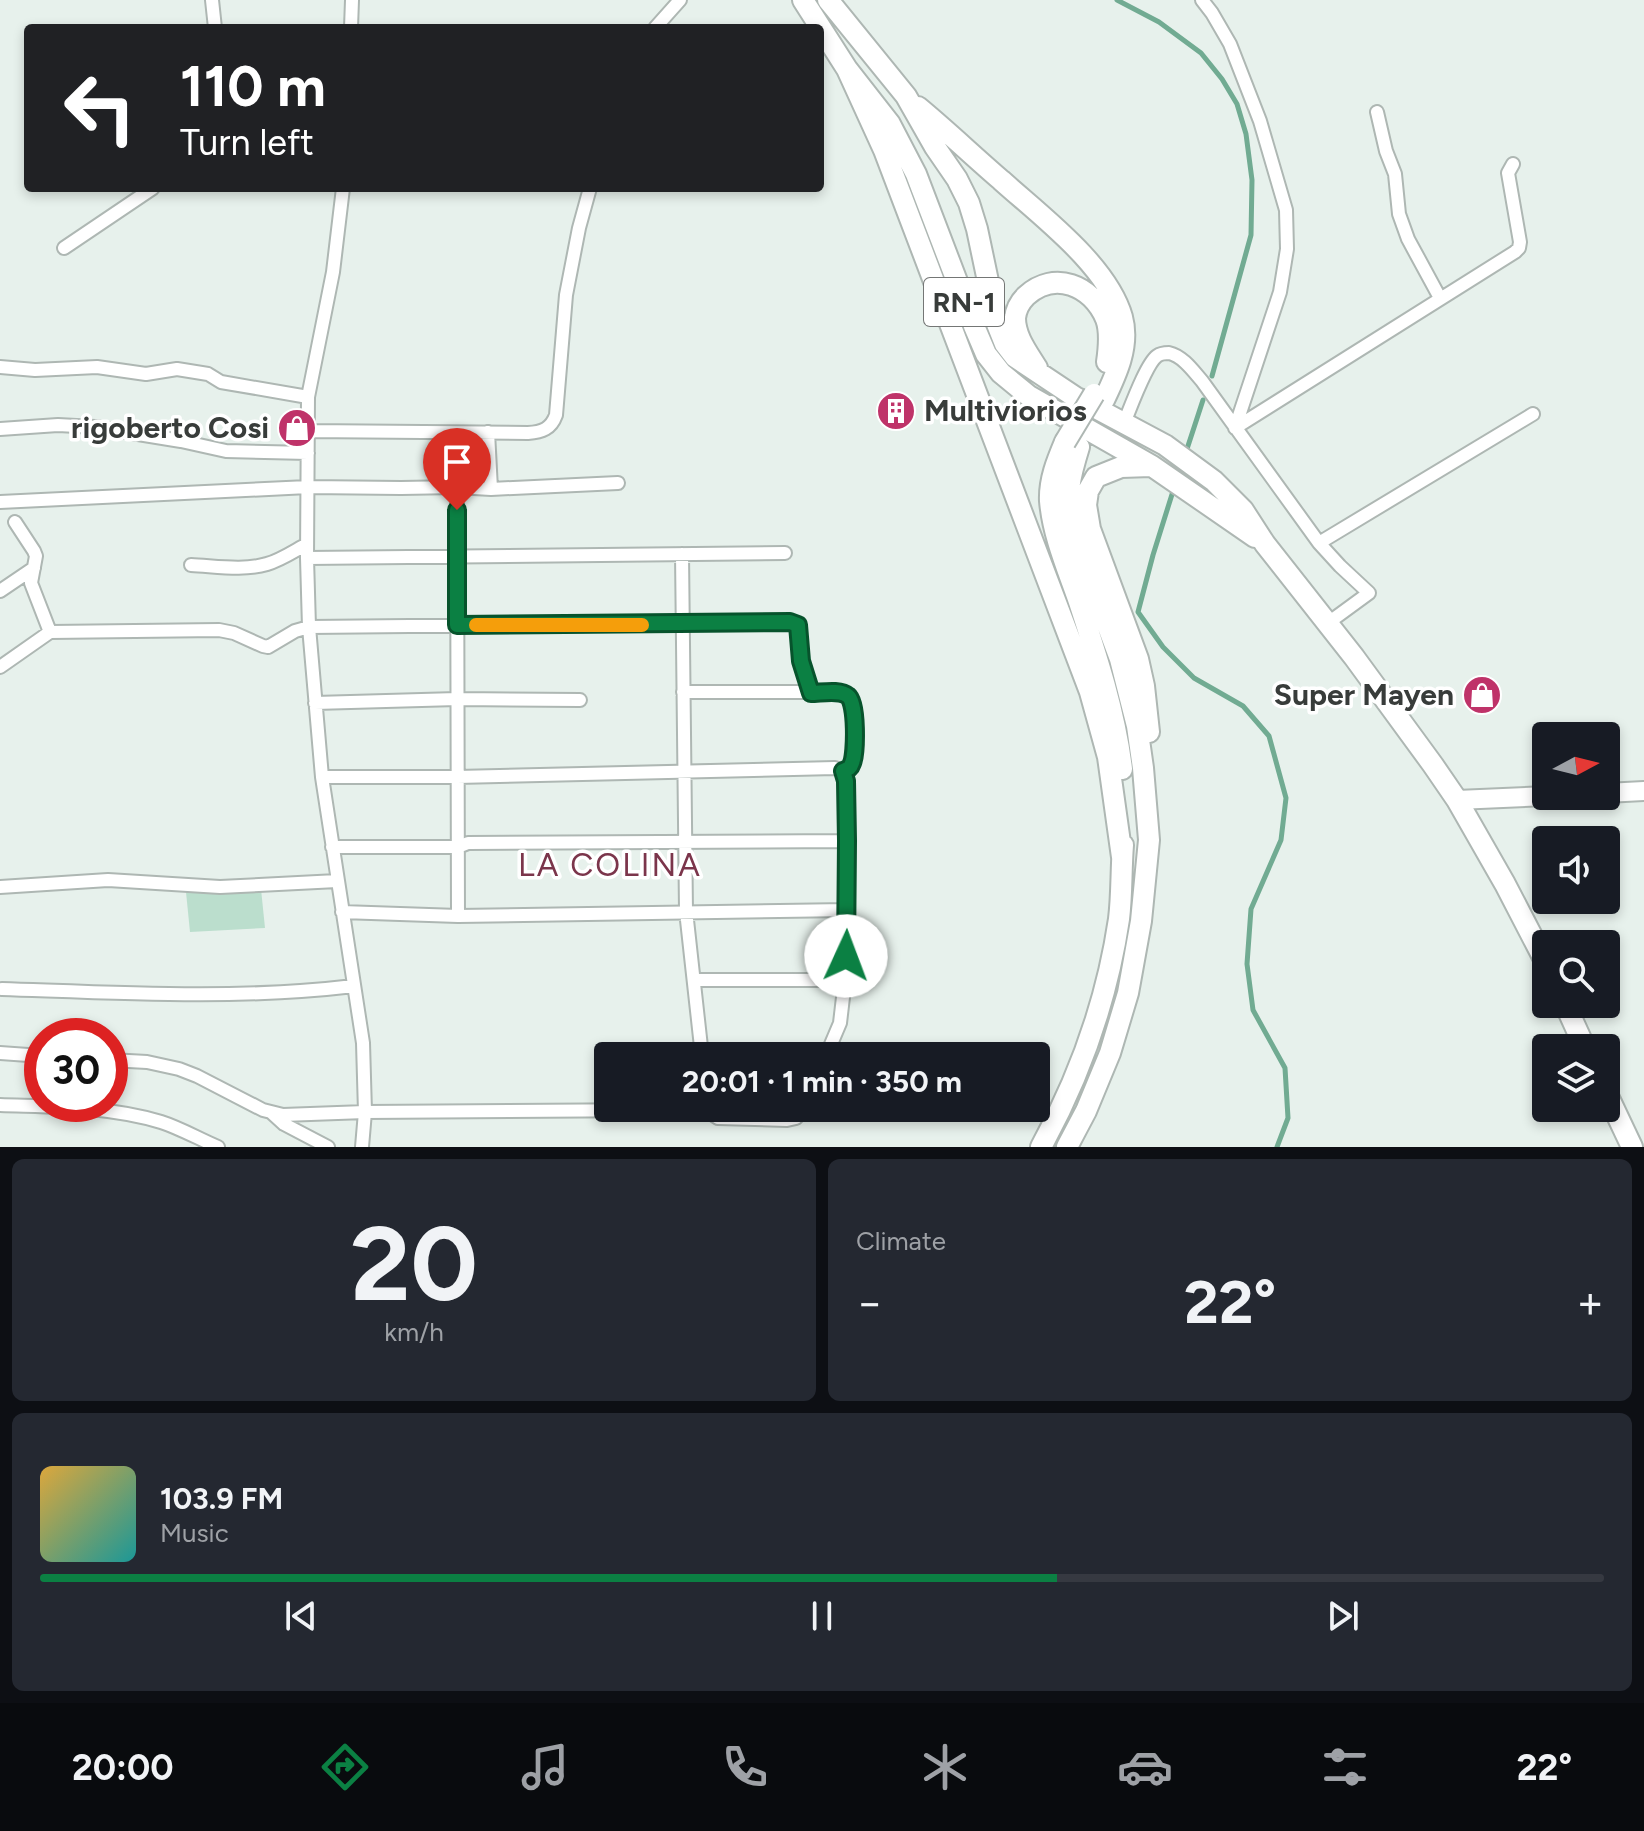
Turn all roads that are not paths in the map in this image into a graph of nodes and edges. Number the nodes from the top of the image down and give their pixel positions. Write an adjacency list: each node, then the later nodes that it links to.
1 (212, 0): 7 (street)
2 (352, 0): 8 (street)
3 (680, 0): 9 (street)
4 (803, 0): 10 (main road, RN-1)
5 (828, 0): 13 (main road, RN-1)
6 (1202, 0): 27 (street)
7 (215, 24)
8 (351, 24)
9 (659, 24)
10 (818, 24)
11 (824, 33): 12 (main road, RN-1)
12 (847, 69): 33 (main road, RN-1); 73 (main road)
13 (906, 96): 22 (main road, RN-1); 24 (main road)
14 (1377, 112): 20 (street)
15 (1513, 164): 20 (street)
16 (147, 192): 19 (street)
17 (343, 192): 23 (street)
18 (589, 192): 30 (street)
19 (64, 248)
20 (1440, 298): 27 (street)
21 (0, 367): 23 (street)
22 (1041, 375): 24 (main road); 26 (main road, RN-1)
23 (308, 397): 29 (street)
24 (1099, 397): 31 (main road, bridge)
25 (1533, 414): 40 (street)
26 (1124, 423): 27 (street); 41 (main road, RN-1)
27 (1235, 428): 40 (street)
28 (0, 429): 32 (street)
29 (308, 431): 30 (street); 32 (street)
30 (488, 432): 37 (street)
31 (1072, 444): 68 (main road); 73 (main road)
32 (308, 453): 35 (street)
33 (1154, 467): 41 (main road, RN-1); 68 (main road)
34 (618, 483): 37 (street)
35 (308, 487): 36 (street); 38 (street); 42 (street)
36 (457, 487): 37 (street); 45 (street)
37 (491, 489)
38 (0, 502)
39 (15, 522): 47 (street)
40 (1319, 543): 49 (street)
41 (1265, 544): 49 (main road, RN-1)
42 (307, 551): 45 (street); 46 (street); 52 (street)
43 (785, 553): 44 (street)
44 (682, 554): 45 (street); 51 (street)
45 (457, 557): 50 (street)
46 (191, 565)
47 (34, 568): 48 (street); 53 (street)
48 (0, 591)
49 (1328, 623): 67 (main road, RN-1)
50 (457, 625): 51 (street); 52 (street); 57 (street)
51 (682, 625): 55 (street); 56 (street)
52 (309, 627): 53 (street); 59 (street)
53 (50, 632): 54 (street)
54 (0, 667)
55 (683, 692): 56 (street); 61 (street)
56 (811, 693): 60 (street)
57 (457, 699): 58 (street); 59 (street); 63 (street)
58 (580, 700)
59 (315, 703): 62 (street)
60 (843, 771): 61 (street); 70 (street)
61 (685, 772): 63 (street); 69 (street)
62 (322, 777): 63 (street); 71 (street)
63 (457, 777): 72 (street)
64 (1644, 791): 65 (street)
65 (1620, 792)
66 (1532, 797): 67 (street)
67 (1457, 800): 80 (main road, RN-1)
68 (1149, 840): 99 (main road)
69 (685, 841): 70 (street); 72 (street); 77 (street)
70 (847, 841): 76 (street)
71 (332, 847): 72 (street); 74 (street)
72 (458, 847): 79 (street)
73 (1122, 857): 98 (main road)
74 (337, 881): 75 (street); 78 (street)
75 (0, 887)
76 (847, 910): 77 (street); 82 (street)
77 (686, 911): 79 (street); 81 (street)
78 (342, 912): 79 (street); 83 (street)
79 (458, 916)
80 (1532, 936)
81 (694, 980): 82 (street); 85 (street)
82 (845, 980): 86 (street)
83 (354, 986): 84 (street); 92 (street)
84 (2, 989)
85 (701, 1042)
86 (832, 1042)
87 (0, 1053): 88 (street)
88 (24, 1055)
89 (128, 1061): 93 (street)
90 (0, 1105): 95 (street)
91 (594, 1110): 92 (street)
92 (365, 1112): 93 (street); 97 (street)
93 (272, 1113): 96 (street)
94 (1620, 1122): 100 (main road)
95 (218, 1147)
96 (328, 1147)
97 (362, 1147)
98 (1041, 1147)
99 (1067, 1147)
100 (1632, 1147)

